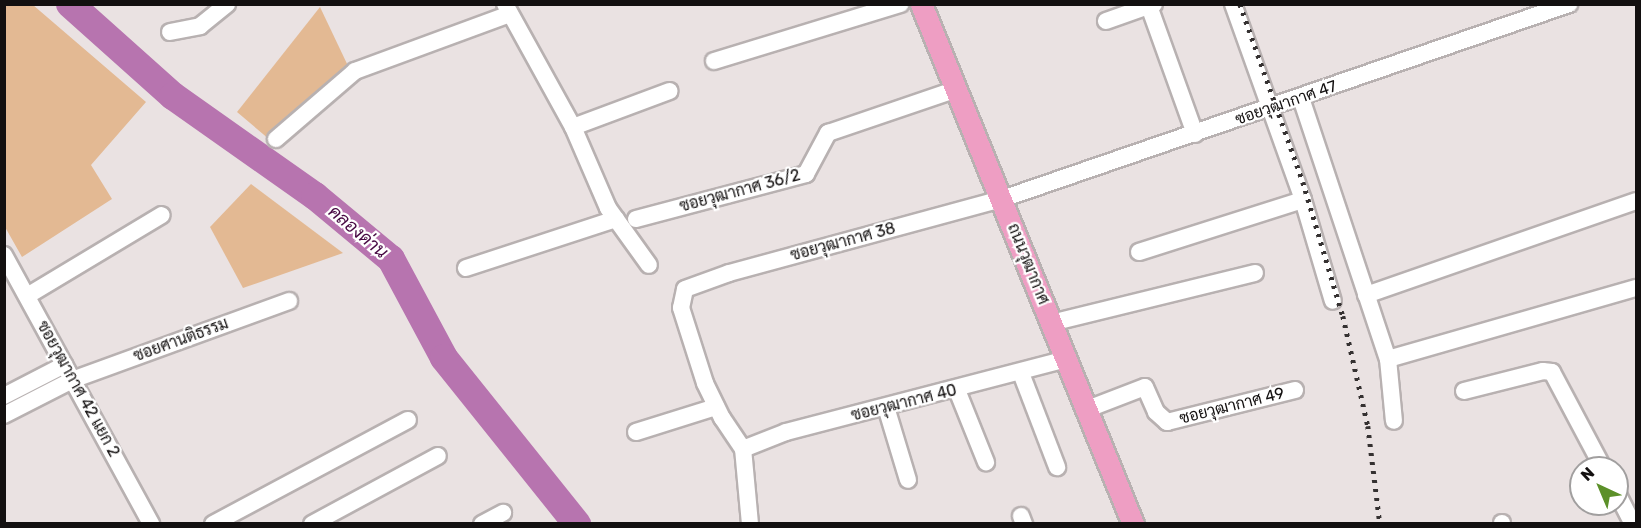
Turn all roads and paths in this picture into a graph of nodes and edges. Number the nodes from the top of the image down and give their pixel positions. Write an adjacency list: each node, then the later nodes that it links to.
1 (227, 4): 9 (street)
2 (901, 4): 10 (street)
3 (921, 4): 11 (main road, ถนนวุฒากาศ)
4 (1233, 4): 14 (street)
5 (1569, 4): 13 (street, ซอยวุฒากาศ 47)
6 (1151, 5): 8 (street); 16 (street)
7 (508, 9): 15 (street); 17 (street)
8 (1106, 21)
9 (170, 32)
10 (714, 61)
11 (957, 89): 18 (main road, ถนนวุฒากาศ); 23 (street, ซอยวุฒากาศ 36/2)
12 (669, 91): 15 (street)
13 (1301, 98): 14 (street, ซอยวุฒากาศ 47); 31 (street)
14 (1270, 108): 16 (street, ซอยวุฒากาศ 47); 19 (street)
15 (573, 127): 22 (street)
16 (1195, 135): 18 (street, ซอยวุฒากาศ 47)
17 (276, 140)
18 (1002, 199): 34 (main road, ถนนวุฒากาศ); 43 (street, ซอยวุฒากาศ 38)
19 (1303, 200): 24 (street); 33 (street)
20 (1636, 201): 31 (street)
21 (162, 215): 30 (street)
22 (616, 219): 26 (street); 27 (street)
23 (636, 219)
24 (1139, 252)
25 (4, 255): 30 (street, ซอยวุฒากาศ 42 แยก 2)
26 (649, 266)
27 (466, 268)
28 (1255, 273): 34 (street)
29 (1636, 288): 36 (street)
30 (27, 296): 37 (street, ซอยวุฒากาศ 42 แยก 2)
31 (1366, 296): 36 (street)
32 (289, 301): 37 (street, ซอยศานติธรรม)
33 (1333, 301)
34 (1051, 323): 35 (main road, ถนนวุฒากาศ)
35 (1066, 359): 38 (street, ซอยวุฒากาศ 40); 45 (main road, ถนนวุฒากาศ)
36 (1388, 359): 48 (street)
37 (68, 372): 42 (street); 46 (street); 57 (street, ซอยวุฒากาศ 42 แยก 2)
38 (1022, 373): 39 (street, ซอยวุฒากาศ 40); 54 (street)
39 (957, 390): 44 (street, ซอยวุฒากาศ 40); 53 (street)
40 (1296, 390): 45 (street, ซอยวุฒากาศ 49)
41 (1464, 391): 52 (street)
42 (4, 396)
43 (716, 406): 49 (street); 50 (street)
44 (886, 407): 50 (street, ซอยวุฒากาศ 40); 55 (street)
45 (1086, 410): 62 (main road, ถนนวุฒากาศ)
46 (4, 415)
47 (408, 420): 58 (street)
48 (1394, 421)
49 (636, 432)
50 (743, 449): 61 (street)
51 (438, 456): 59 (street)
52 (1597, 456)
53 (986, 462)
54 (1057, 467)
55 (908, 480)
56 (503, 513): 60 (street)
57 (145, 522)
58 (213, 524)
59 (312, 524)
60 (482, 524)
61 (750, 524)
62 (1133, 524)

